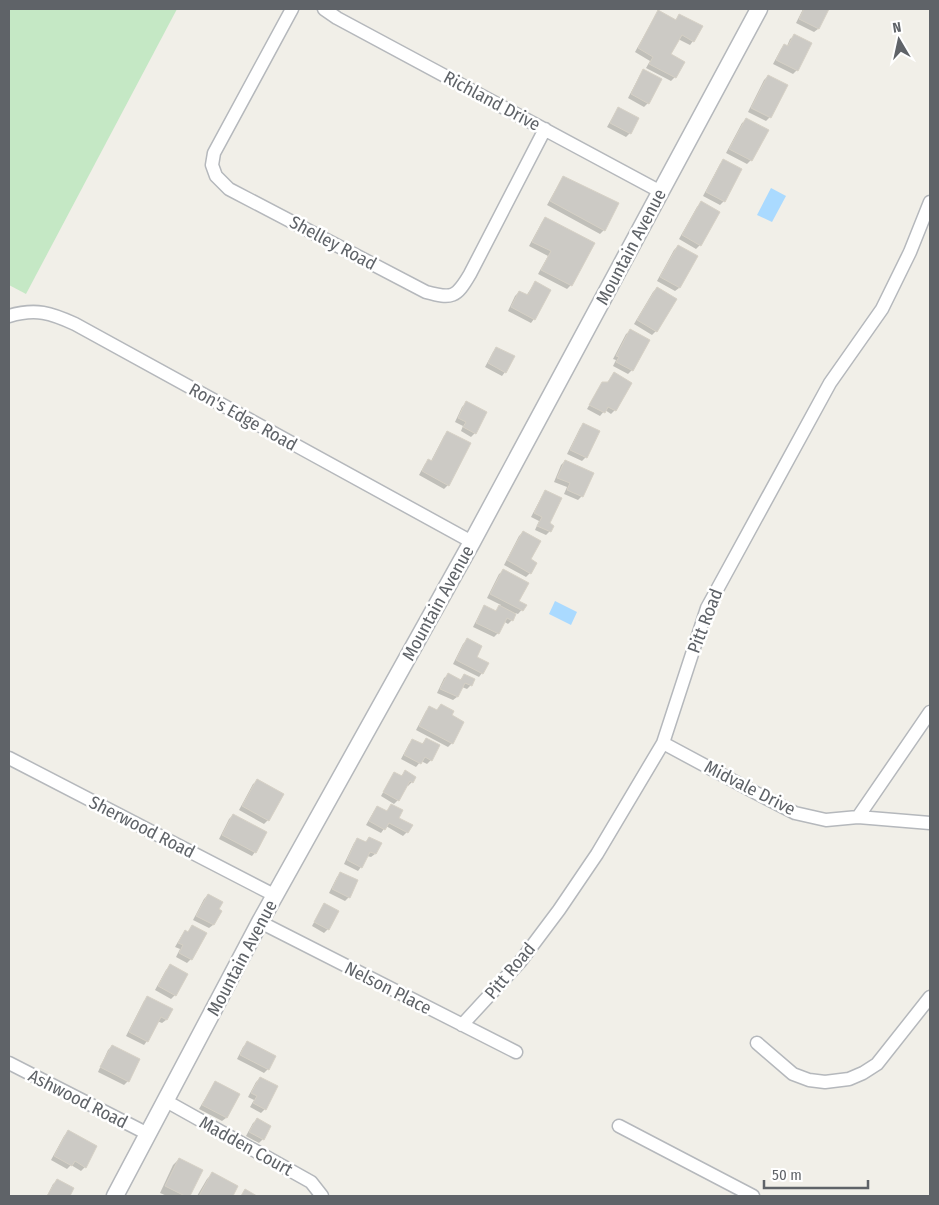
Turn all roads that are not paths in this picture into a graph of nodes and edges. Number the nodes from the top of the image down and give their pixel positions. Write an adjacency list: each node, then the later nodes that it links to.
1 (292, 9): 4 (street, Shelley Road)
2 (324, 9): 4 (street, Richland Drive)
3 (759, 9): 5 (street, Mountain Avenue)
4 (545, 129): 5 (street, Richland Drive)
5 (661, 192): 8 (street, Mountain Avenue)
6 (930, 202): 10 (street, Pitt Road)
7 (9, 316): 8 (street, Ron's Edge Road)
8 (472, 542): 14 (street, Mountain Avenue)
9 (930, 712): 12 (street)
10 (663, 743): 12 (street, Midvale Drive); 17 (street, Pitt Road)
11 (9, 758): 14 (street, Sherwood Road)
12 (858, 817): 13 (street, Midvale Drive)
13 (930, 823)
14 (276, 896): 15 (street, Mountain Avenue)
15 (260, 922): 17 (street, Nelson Place); 21 (street, Mountain Avenue)
16 (930, 997): 18 (street)
17 (462, 1025): 19 (street, Nelson Place)
18 (757, 1043)
19 (516, 1052)
20 (9, 1063): 23 (street, Ashwood Road)
21 (166, 1101): 23 (street, Mountain Avenue); 25 (street, Madden Court)
22 (619, 1126): 26 (street)
23 (148, 1134): 24 (street, Mountain Avenue)
24 (115, 1196)
25 (322, 1196)
26 (753, 1196)

